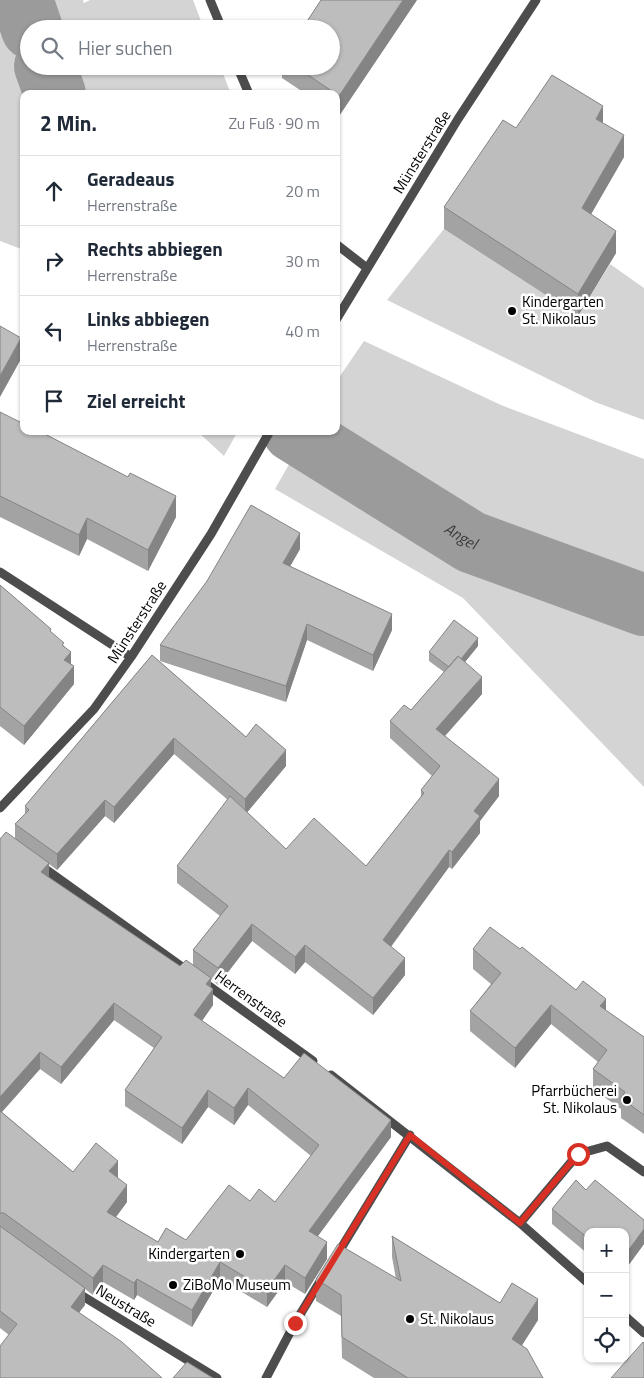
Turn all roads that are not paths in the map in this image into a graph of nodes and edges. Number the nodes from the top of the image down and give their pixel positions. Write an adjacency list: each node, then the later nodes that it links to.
1 (210, 0): 3 (street)
2 (536, 0): 7 (street, Münsterstraße)
3 (218, 20)
4 (241, 75): 5 (street)
5 (247, 90)
6 (340, 247): 7 (street)
7 (367, 268): 8 (street, Münsterstraße)
8 (340, 313)
9 (268, 435): 11 (street, Münsterstraße)
10 (0, 572): 11 (street)
11 (131, 657): 12 (street, Münsterstraße)
12 (0, 808)
13 (31, 859): 14 (street, Herrenstraße)
14 (410, 1135): 16 (street, Herrenstraße); 22 (street)
15 (644, 1172): 16 (street)
16 (520, 1223): 17 (street, Herrenstraße)
17 (584, 1279)
18 (70, 1287): 21 (street, Neustraße)
19 (627, 1318): 20 (street)
20 (644, 1333)
21 (217, 1378)
22 (266, 1378)

